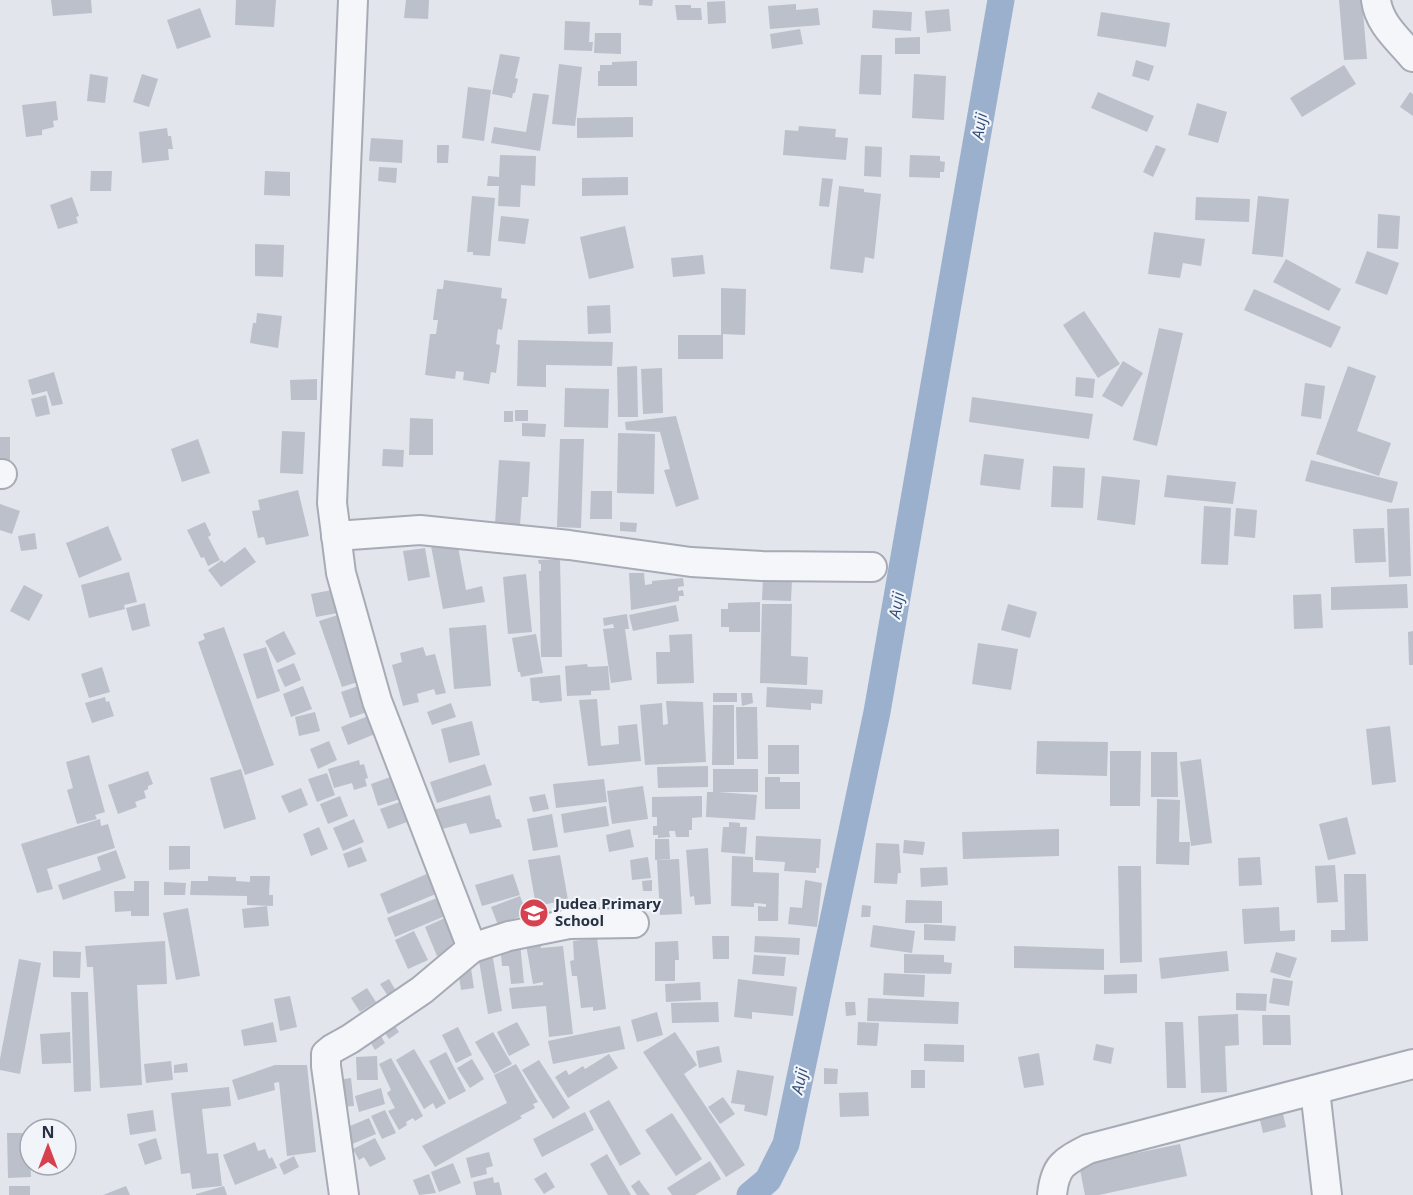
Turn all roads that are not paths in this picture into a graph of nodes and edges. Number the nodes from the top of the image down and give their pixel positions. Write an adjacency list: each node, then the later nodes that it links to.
1 (353, 0): 4 (street)
2 (1376, 0): 3 (street)
3 (1413, 57)
4 (336, 536): 5 (street); 7 (street)
5 (872, 567)
6 (633, 923): 7 (street)
7 (472, 948): 10 (street)
8 (1413, 1064): 9 (street)
9 (1315, 1090): 11 (street); 12 (street)
10 (344, 1195)
11 (1052, 1195)
12 (1327, 1195)

